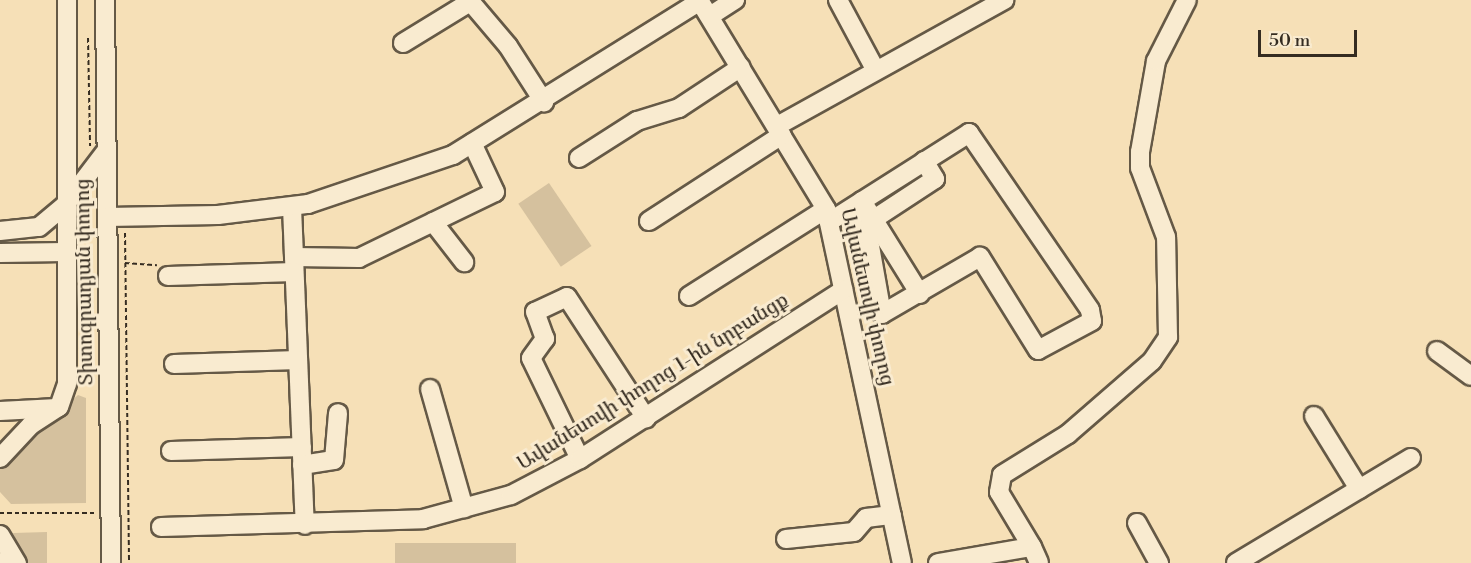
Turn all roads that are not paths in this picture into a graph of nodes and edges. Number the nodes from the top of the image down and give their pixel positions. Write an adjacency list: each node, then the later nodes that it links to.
1 (67, 0): 19 (street)
2 (105, 0): 15 (street, Տիտոգրադյան փողոց)
3 (735, 0): 8 (street)
4 (838, 0): 11 (street)
5 (1004, 0): 11 (street)
6 (1187, 0): 58 (street)
7 (470, 1): 9 (street); 12 (street)
8 (703, 6): 10 (street, Ավանեսովի փողոց); 12 (street)
9 (403, 44)
10 (741, 68): 13 (street, Ավանեսովի փողոց); 16 (street)
11 (875, 69): 13 (street)
12 (544, 102): 14 (street)
13 (779, 130): 21 (street, Ավանեսովի փողոց); 24 (street)
14 (472, 143): 20 (street); 25 (street)
15 (106, 151): 19 (street); 22 (street, Տիտոգրադյան փողոց)
16 (579, 158)
17 (924, 161): 18 (street); 23 (street); 33 (street)
18 (862, 201): 21 (street); 23 (street); 33 (street)
19 (65, 205): 26 (street); 27 (street)
20 (292, 207): 22 (street); 30 (street)
21 (827, 215): 32 (street, Ավանեսովի փողոց); 34 (street)
22 (116, 217): 60 (street, Տիտոգրադյան փողոց)
23 (874, 219): 33 (street)
24 (649, 221)
25 (433, 222): 29 (street); 30 (street)
26 (0, 231)
27 (65, 252): 28 (street); 40 (street)
28 (0, 253)
29 (464, 262)
30 (294, 264): 31 (street); 36 (street)
31 (168, 276)
32 (843, 290): 44 (street, Ավանեսովի փողոց 1-ին նրբանցք); 52 (street, Ավանեսովի փողոց)
33 (920, 294)
34 (689, 296)
35 (1437, 351): 38 (street)
36 (298, 360): 37 (street); 46 (street)
37 (174, 363)
38 (1471, 376)
39 (430, 389): 51 (street)
40 (59, 408): 41 (street); 47 (street)
41 (0, 411)
42 (338, 413): 46 (street)
43 (1314, 416): 50 (street)
44 (646, 418): 49 (street, Ավանեսովի փողոց 1-ին նրբանցք); 49 (street)
45 (171, 451): 46 (street)
46 (302, 456): 54 (street)
47 (0, 458)
48 (1411, 458): 50 (street)
49 (580, 459): 51 (street, Ավանեսովի փողոց 1-ին նրբանցք)
50 (1359, 489): 64 (street)
51 (464, 508): 54 (street, Ավանեսովի փողոց 1-ին նրբանցք)
52 (892, 516): 57 (street); 61 (street, Ավանեսովի փողոց)
53 (1137, 523): 63 (street)
54 (305, 525): 55 (street, Ավանեսովի փողոց 1-ին նրբանցք)
55 (161, 527)
56 (0, 534): 59 (street)
57 (786, 539)
58 (1036, 555): 62 (street)
59 (17, 563)
60 (111, 563)
61 (902, 563)
62 (938, 563)
63 (1159, 563)
64 (1236, 563)

